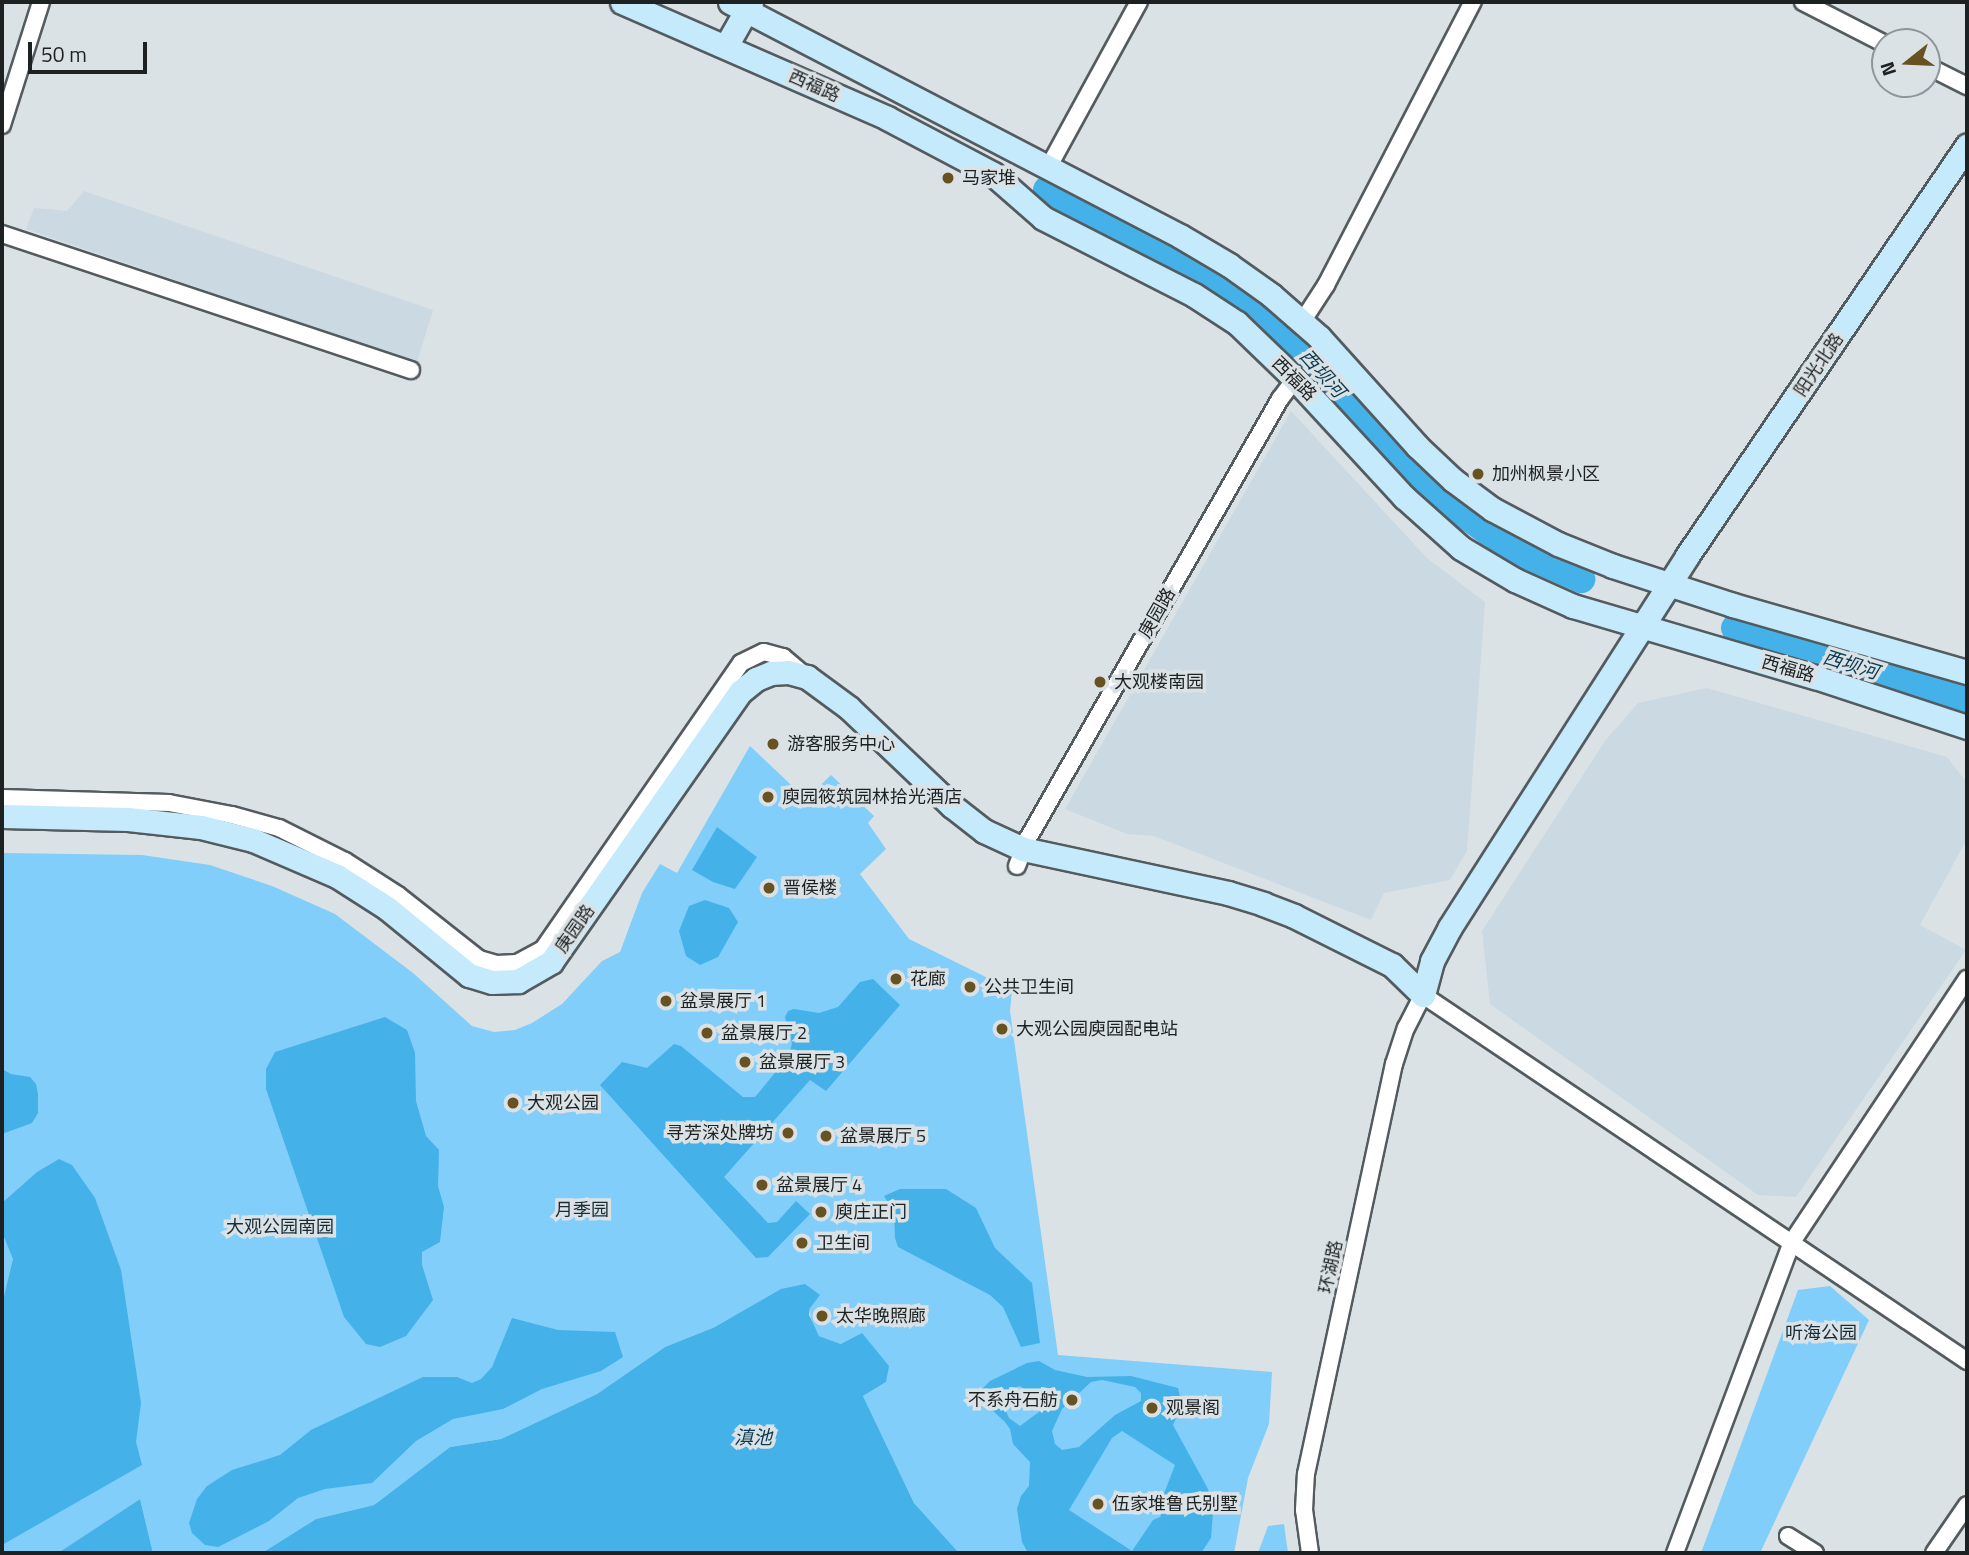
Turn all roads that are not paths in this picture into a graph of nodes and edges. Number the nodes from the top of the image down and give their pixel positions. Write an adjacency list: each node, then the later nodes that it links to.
1 (41, 2): 11 (street)
2 (622, 2): 8 (main road, 西福路)
3 (1139, 2): 13 (street)
4 (1473, 2): 15 (street)
5 (1802, 2): 7 (street)
6 (742, 4): 8 (main road); 13 (main road, 西福路)
7 (1871, 37)
8 (726, 46): 17 (main road, 西福路)
9 (1941, 73): 10 (street)
10 (1967, 86)
11 (2, 125)
12 (1967, 145): 18 (main road, 阳光北路)
13 (1048, 168): 15 (main road, 西福路)
14 (2, 234): 16 (street)
15 (1302, 322): 18 (main road, 西福路)
16 (411, 370)
17 (1295, 379): 19 (main road, 西福路); 25 (street, 庚园路)
18 (1671, 585): 19 (main road, 阳光北路); 20 (main road, 西福路)
19 (1642, 628): 22 (main road, 西福路); 27 (main road, 阳光北路)
20 (1967, 671)
21 (807, 677): 23 (street); 24 (main road, 庚园路); 25 (main road)
22 (1967, 727)
23 (2, 798)
24 (2, 816)
25 (1020, 858): 27 (main road)
26 (1967, 979): 28 (street)
27 (1423, 995): 28 (street); 32 (street, 环湖路)
28 (1792, 1242): 29 (street); 33 (street)
29 (1967, 1361)
30 (1967, 1505): 35 (street)
31 (1788, 1536): 34 (street)
32 (1310, 1553)
33 (1675, 1553)
34 (1815, 1553)
35 (1934, 1553)

